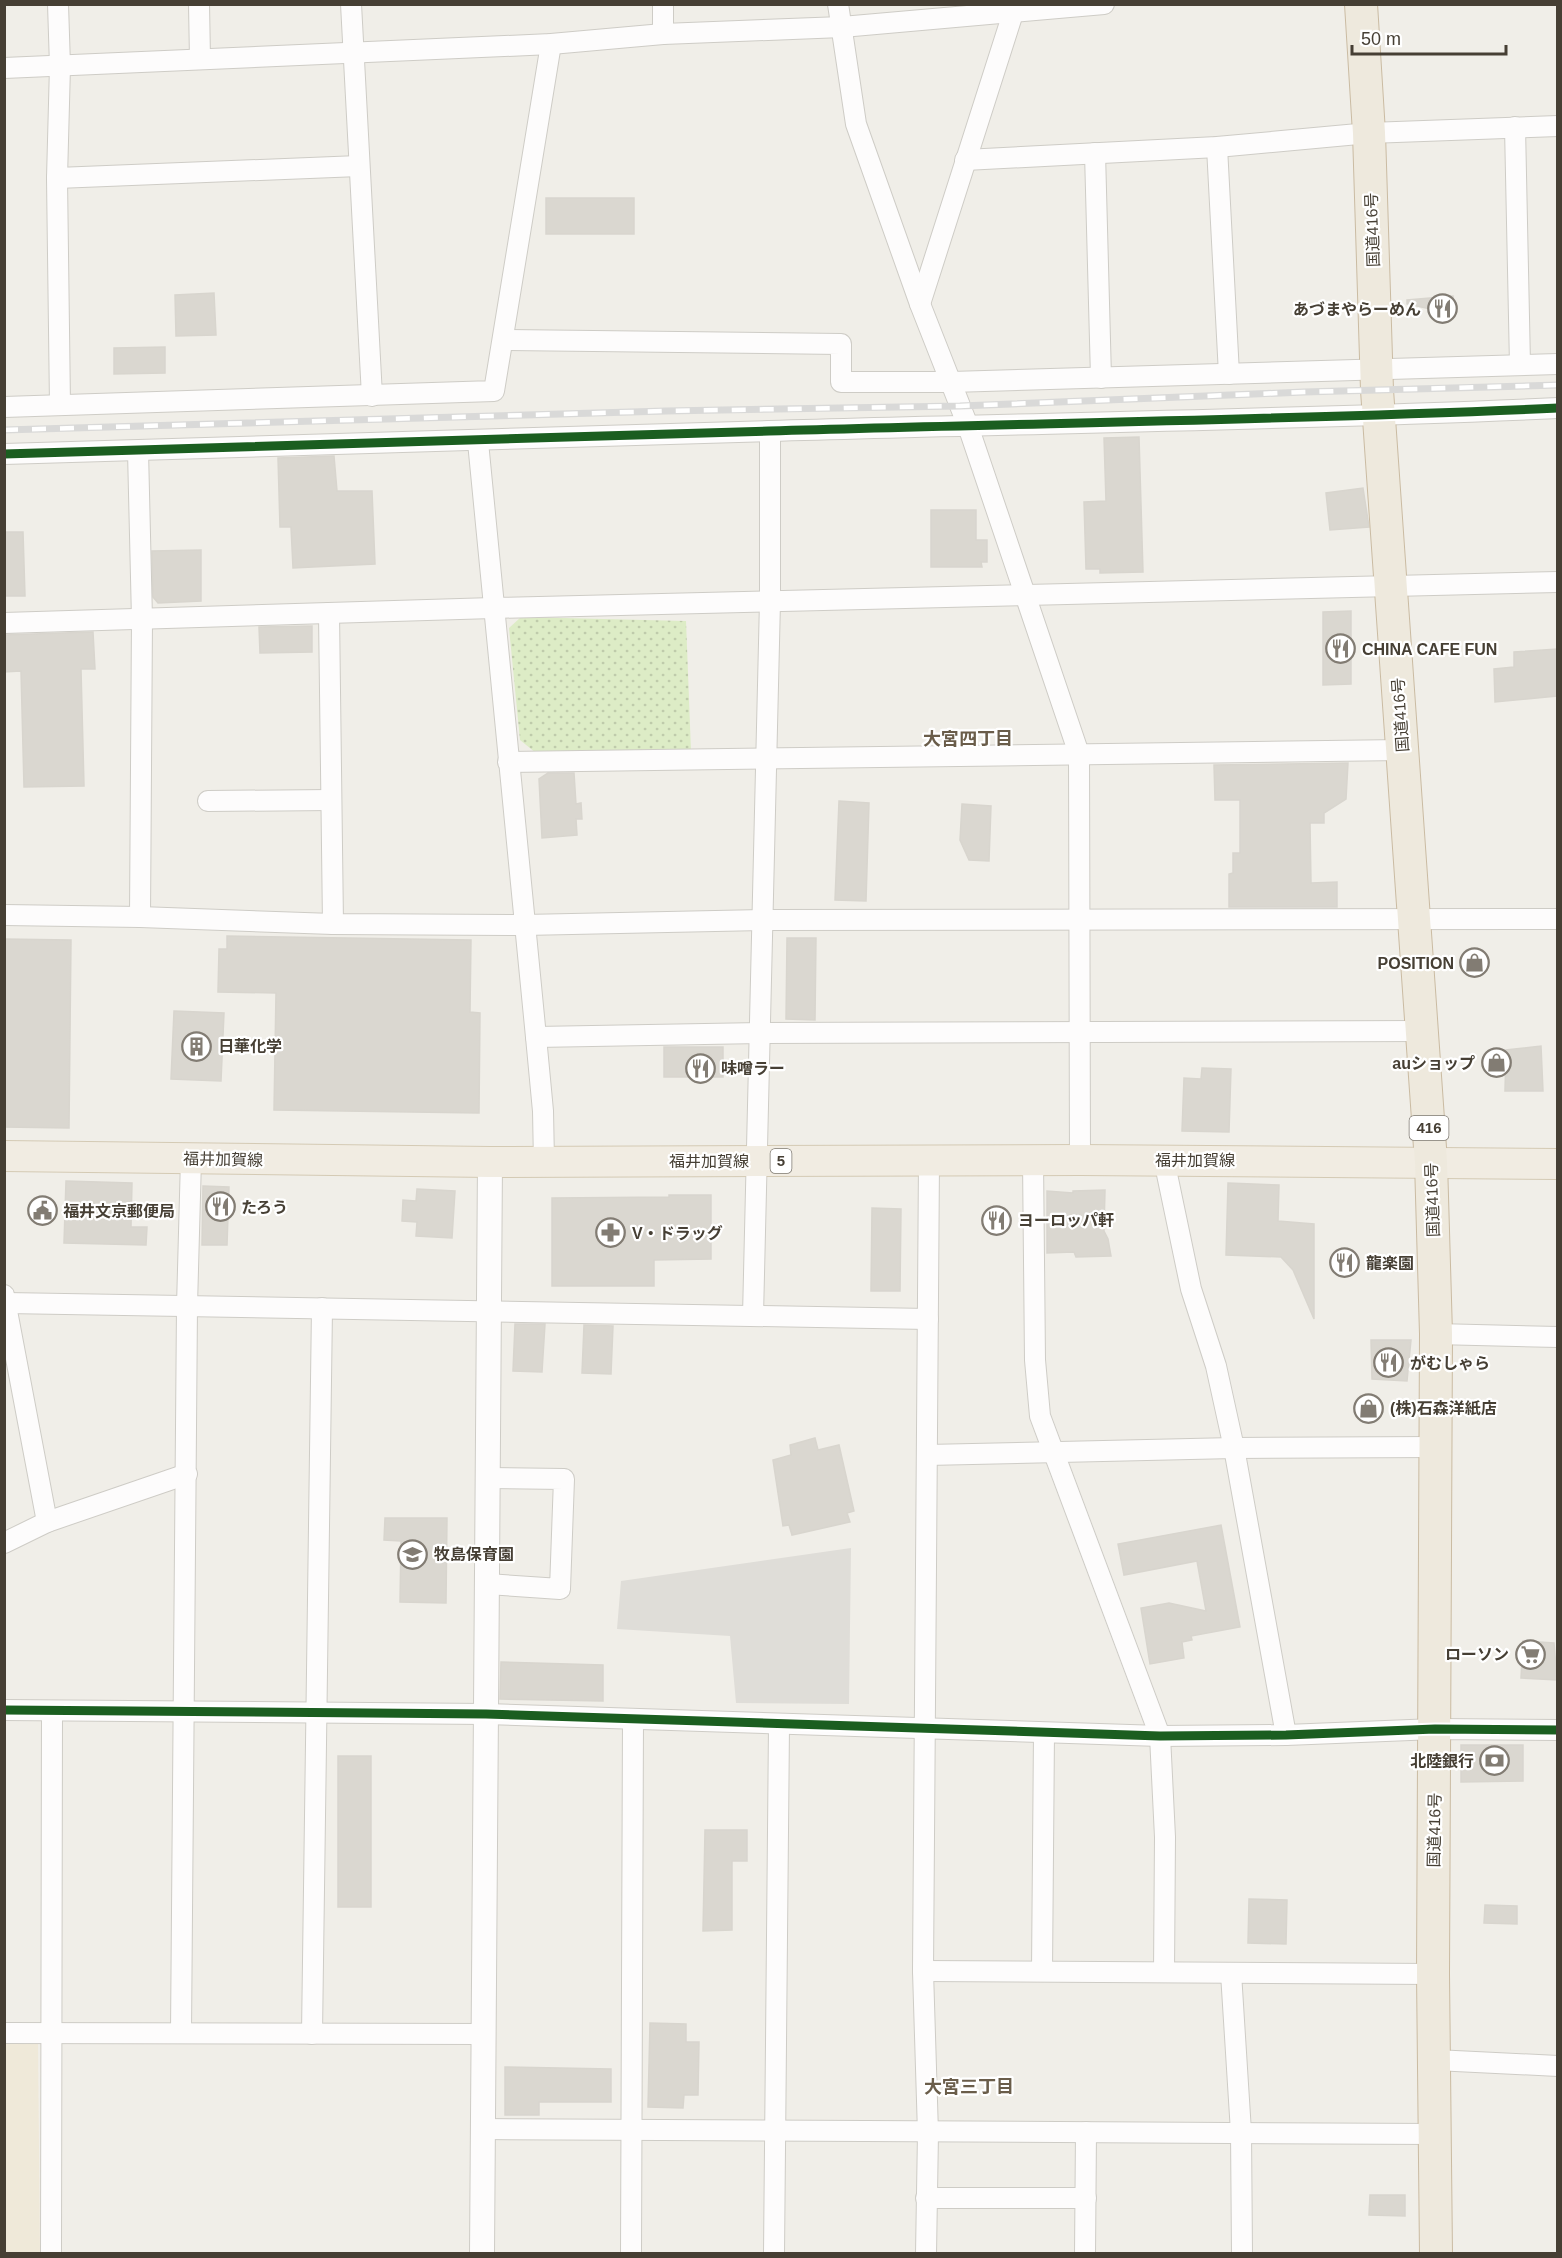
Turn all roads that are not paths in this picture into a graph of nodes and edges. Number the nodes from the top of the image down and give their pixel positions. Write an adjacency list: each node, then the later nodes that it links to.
1 (58, 4): 15 (street)
2 (199, 4): 14 (street)
3 (351, 4): 13 (street)
4 (663, 4): 11 (street)
5 (838, 4): 10 (street)
6 (1104, 4): 8 (street)
7 (1362, 4): 19 (highway, 国道416号 / 416)
8 (1016, 9): 9 (street); 22 (street)
9 (917, 13): 10 (street)
10 (842, 27): 11 (street); 25 (street)
11 (663, 34): 12 (street)
12 (551, 44): 13 (street); 26 (street)
13 (354, 53): 14 (street); 23 (street)
14 (200, 59): 15 (street)
15 (60, 66): 16 (street); 24 (street)
16 (4, 68)
17 (1557, 126): 18 (street)
18 (1515, 127): 19 (street); 28 (street)
19 (1369, 133): 20 (street); 29 (highway, 国道416号 / 416)
20 (1217, 147): 21 (street); 30 (street)
21 (1095, 153): 22 (street); 31 (street)
22 (965, 160): 25 (street)
23 (359, 166): 24 (street); 33 (street)
24 (57, 178): 34 (street)
25 (920, 304): 32 (street)
26 (503, 340): 32 (street); 33 (street)
27 (1557, 364): 28 (street)
28 (1520, 365): 29 (street)
29 (1376, 370): 30 (street); 37 (highway, 国道416号 / 416)
30 (1229, 374): 31 (street)
31 (1101, 378): 32 (street)
32 (951, 382): 38 (street)
33 (372, 396): 34 (street)
34 (60, 405): 35 (street)
35 (4, 407)
36 (1557, 408): 37 (street)
37 (1380, 416): 38 (street); 44 (highway, 国道416号 / 416)
38 (968, 426): 39 (street); 45 (street)
39 (770, 431): 40 (street); 46 (street)
40 (478, 442): 41 (street); 47 (street)
41 (138, 450): 42 (street); 49 (street)
42 (4, 454)
43 (1557, 582): 44 (street)
44 (1391, 586): 45 (street); 51 (highway, 国道416号 / 416)
45 (1025, 595): 46 (street); 52 (street)
46 (770, 602): 47 (street); 53 (street)
47 (494, 608): 48 (street); 54 (street)
48 (329, 613): 49 (street); 55 (street)
49 (142, 619): 50 (street); 58 (street)
50 (4, 623)
51 (1402, 750): 52 (street); 62 (highway, 国道416号 / 416)
52 (1079, 754): 53 (street); 61 (street)
53 (766, 758): 54 (street); 60 (street)
54 (508, 762): 64 (street)
55 (331, 800): 56 (street); 63 (street)
56 (208, 801)
57 (4, 915): 58 (street)
58 (140, 917): 63 (street)
59 (1557, 919): 62 (street)
60 (763, 920): 61 (street); 64 (street); 67 (street)
61 (1080, 920): 62 (street); 66 (street)
62 (1413, 920): 65 (highway, 国道416号 / 416)
63 (333, 924): 64 (street)
64 (524, 924): 68 (street)
65 (1422, 1031): 66 (street); 78 (highway, 国道416号 / 416)
66 (1080, 1032): 67 (street); 72 (street)
67 (761, 1034): 68 (street); 74 (street)
68 (536, 1037): 77 (street)
69 (4, 1155): 70 (main road, 福井加賀線 / 5)
70 (190, 1159): 76 (main road, 福井加賀線 / 5); 81 (street)
71 (1033, 1160): 72 (main road, 福井加賀線 / 5); 75 (main road, 福井加賀線 / 5); 90 (street)
72 (1080, 1160): 73 (main road, 福井加賀線 / 5)
73 (1164, 1160): 78 (main road, 福井加賀線 / 5); 89 (street)
74 (756, 1161): 75 (main road, 福井加賀線 / 5); 77 (main road, 福井加賀線 / 5); 84 (street)
75 (929, 1161): 85 (street)
76 (490, 1162): 77 (main road, 福井加賀線 / 5); 83 (street)
77 (544, 1162)
78 (1431, 1162): 79 (main road, 福井加賀線 / 5); 86 (highway, 国道416号 / 416)
79 (1557, 1164)
80 (5, 1299): 81 (street); 94 (street)
81 (187, 1306): 82 (street); 92 (street)
82 (322, 1308): 83 (street); 100 (street)
83 (488, 1311): 84 (street); 93 (street)
84 (753, 1316): 85 (street)
85 (928, 1319): 91 (street)
86 (1436, 1334): 87 (street); 88 (highway, 国道416号 / 416)
87 (1557, 1337)
88 (1435, 1447): 89 (street); 104 (highway, 国道416号 / 416)
89 (1234, 1448): 90 (street); 108 (street)
90 (1054, 1452): 91 (street); 109 (street)
91 (927, 1455): 105 (street)
92 (187, 1474): 94 (street); 99 (street)
93 (488, 1478): 96 (street); 96 (street)
94 (47, 1522): 95 (street)
95 (4, 1543)
96 (487, 1584): 101 (street)
97 (4, 1710): 98 (street)
98 (52, 1711): 99 (street); 116 (street)
99 (183, 1712): 100 (street); 117 (street)
100 (316, 1713): 101 (street); 118 (street)
101 (486, 1714): 102 (street); 119 (street)
102 (633, 1719): 103 (street); 123 (street)
103 (779, 1725): 105 (street); 124 (street)
104 (1435, 1729): 106 (street); 108 (street); 114 (highway, 国道416号 / 416)
105 (924, 1730): 107 (street); 110 (street)
106 (1557, 1730)
107 (1044, 1733): 109 (street); 111 (street)
108 (1286, 1735): 109 (street)
109 (1160, 1736): 112 (street)
110 (923, 1971): 111 (street); 127 (street)
111 (1042, 1971): 112 (street)
112 (1164, 1972): 113 (street)
113 (1232, 1973): 114 (street); 126 (street)
114 (1433, 1974): 120 (highway, 国道416号 / 416)
115 (4, 2033): 116 (street)
116 (51, 2033): 117 (street); 131 (street)
117 (181, 2033): 118 (street)
118 (312, 2034): 119 (street)
119 (484, 2034): 122 (street)
120 (1435, 2060): 121 (street); 128 (highway, 国道416号 / 416)
121 (1557, 2066)
122 (483, 2129): 123 (street); 132 (street)
123 (631, 2130): 124 (street); 133 (street)
124 (775, 2130): 127 (street); 134 (street)
125 (1086, 2132): 126 (street); 127 (street); 130 (street)
126 (1241, 2132): 128 (street); 137 (street)
127 (927, 2133): 129 (street)
128 (1436, 2134): 138 (highway, 国道416号 / 416)
129 (926, 2198): 130 (street); 135 (street)
130 (1086, 2198): 136 (street)
131 (51, 2253)
132 (482, 2253)
133 (631, 2253)
134 (774, 2253)
135 (926, 2253)
136 (1085, 2253)
137 (1242, 2253)
138 (1436, 2253)

